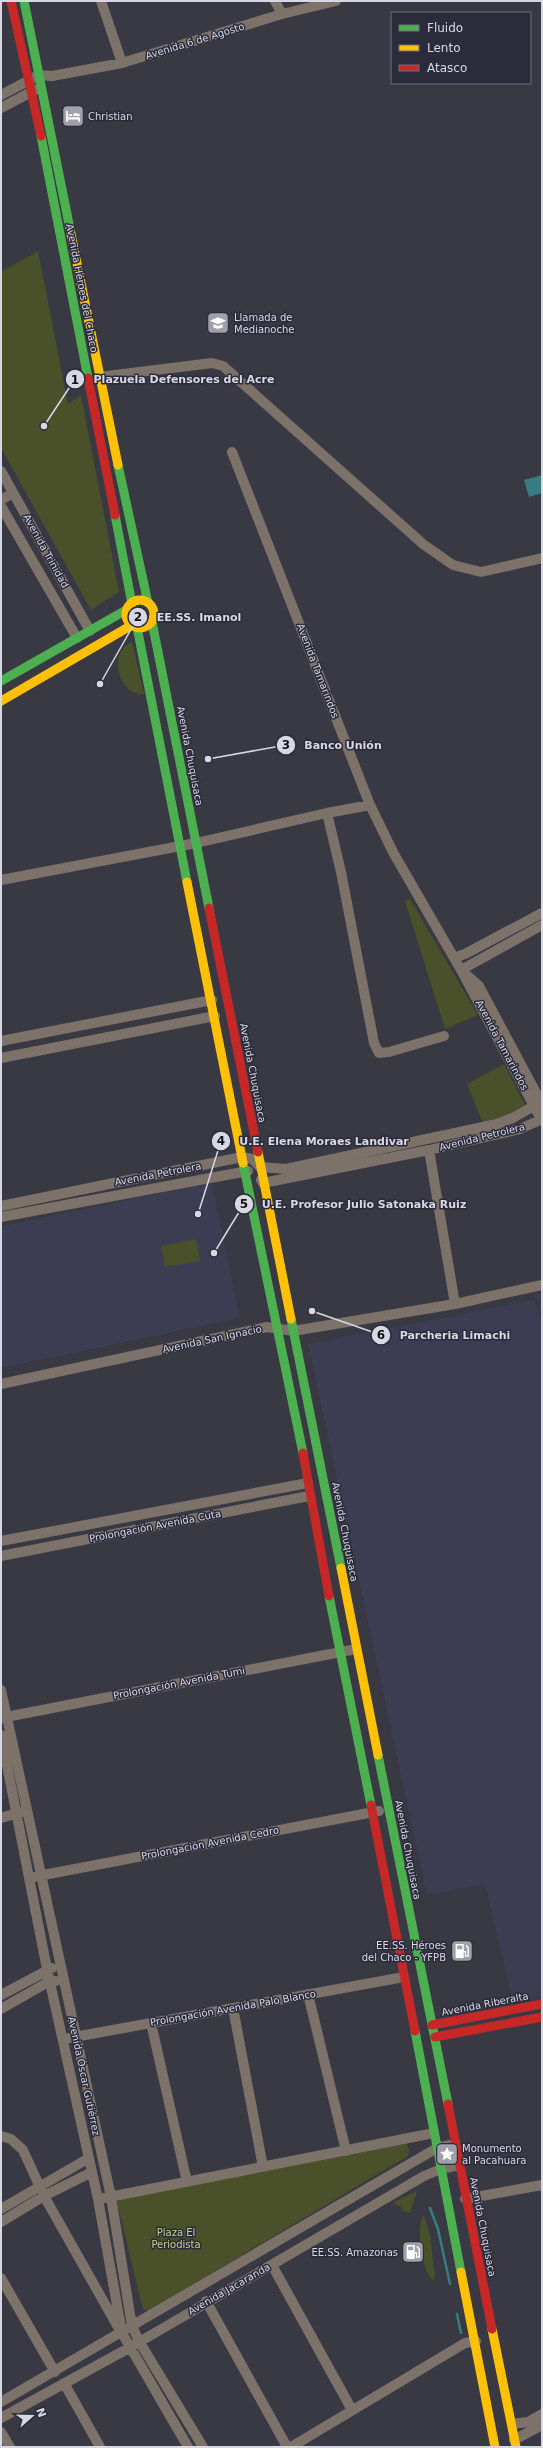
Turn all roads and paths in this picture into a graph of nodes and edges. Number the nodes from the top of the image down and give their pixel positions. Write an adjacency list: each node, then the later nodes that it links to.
1 (11, 1): 9 (main road, Avenida Héroes del Chaco)
2 (24, 1): 9 (main road, Avenida Héroes del Chaco)
3 (101, 1): 7 (street)
4 (275, 1): 6 (street)
5 (336, 1): 6 (street, Avenida 6 de Agosto)
6 (282, 14): 7 (street, Avenida 6 de Agosto)
7 (122, 63): 8 (street, Avenida 6 de Agosto)
8 (52, 76): 9 (street, Avenida 6 de Agosto); 10 (street)
9 (35, 77): 10 (main road, Avenida Héroes del Chaco); 11 (main road, Avenida Héroes del Chaco); 12 (street)
10 (42, 87): 11 (street); 14 (main road, Avenida Héroes del Chaco)
11 (32, 91): 13 (street); 22 (main road, Avenida Héroes del Chaco)
12 (1, 95)
13 (1, 108)
14 (99, 377): 20 (street); 21 (main road, Avenida Héroes del Chaco)
15 (232, 452): 29 (street, Avenida Tamarindos)
16 (1, 471): 17 (street, Avenida Trinidad)
17 (13, 493): 18 (street); 25 (street, Avenida Trinidad)
18 (1, 500)
19 (1, 506): 26 (street, Avenida Trinidad)
20 (542, 558)
21 (148, 603): 22 (main road); 23 (main road)
22 (130, 607): 24 (main road); 25 (main road)
23 (152, 622): 24 (main road); 31 (main road, Avenida Chuquisaca)
24 (134, 626): 28 (main road); 32 (main road)
25 (90, 631): 26 (main road)
26 (77, 638): 27 (main road)
27 (1, 681)
28 (1, 701)
29 (370, 805): 30 (street); 36 (street, Avenida Tamarindos)
30 (328, 813): 31 (street); 40 (street)
31 (196, 843): 32 (street); 49 (main road, Avenida Chuquisaca)
32 (181, 846): 33 (street); 38 (main road)
33 (1, 880)
34 (542, 913): 36 (street)
35 (542, 925): 37 (street)
36 (454, 958): 37 (street, Avenida Tamarindos)
37 (461, 970): 43 (street, Avenida Tamarindos)
38 (212, 1000): 39 (main road); 41 (street)
39 (215, 1016): 42 (street); 47 (main road)
40 (444, 1036)
41 (1, 1041)
42 (1, 1058)
43 (540, 1103): 44 (street, Avenida Tamarindos); 45 (street, Avenida Petrolera)
44 (542, 1119): 46 (street, Avenida Petrolera)
45 (389, 1145): 48 (street); 49 (street, Avenida Petrolera)
46 (429, 1150): 48 (street, Avenida Petrolera); 55 (street)
47 (242, 1157): 49 (street, Avenida Petrolera); 50 (main road); 52 (street, Avenida Petrolera)
48 (392, 1158): 51 (street, Avenida Petrolera)
49 (260, 1167): 51 (main road, Avenida Chuquisaca)
50 (244, 1170): 51 (street); 53 (street, Avenida Petrolera); 56 (main road)
51 (263, 1183): 57 (main road, Avenida Chuquisaca)
52 (1, 1206)
53 (1, 1217)
54 (542, 1285): 55 (street, Avenida San Ignacio)
55 (455, 1304): 57 (street, Avenida San Ignacio)
56 (277, 1329): 57 (street, Avenida San Ignacio); 58 (street, Avenida San Ignacio); 60 (main road)
57 (293, 1331): 59 (main road, Avenida Chuquisaca)
58 (1, 1384)
59 (316, 1444): 60 (street); 65 (main road, Avenida Chuquisaca)
60 (302, 1446): 61 (main road)
61 (308, 1483): 62 (main road); 63 (street, Prolongación Avenida Cuta)
62 (310, 1496): 64 (street, Prolongación Avenida Cuta); 66 (main road)
63 (1, 1541)
64 (1, 1556)
65 (356, 1649): 66 (street, Prolongación Avenida Tumi); 70 (main road, Avenida Chuquisaca)
66 (339, 1652): 68 (street, Prolongación Avenida Tumi); 72 (main road)
67 (1, 1690): 68 (street, Avenida Óscar Gutiérrez)
68 (3, 1718): 71 (street, Avenida Óscar Gutiérrez)
69 (1, 1735): 71 (street, Avenida Óscar Gutiérrez)
70 (388, 1810): 72 (street, Prolongación Avenida Cedro); 87 (main road, Avenida Chuquisaca)
71 (22, 1811): 73 (street); 74 (street, Avenida Óscar Gutiérrez)
72 (373, 1812): 74 (street, Prolongación Avenida Cedro); 77 (main road)
73 (1, 1818)
74 (35, 1876): 75 (street, Avenida Óscar Gutiérrez); 76 (street, Avenida Óscar Gutiérrez)
75 (60, 1966): 76 (street); 78 (street, Avenida Óscar Gutiérrez)
76 (47, 1969): 79 (street, Avenida Óscar Gutiérrez); 81 (street)
77 (404, 1977): 80 (street, Prolongación Avenida Palo Blanco); 91 (main road)
78 (63, 1980): 79 (street); 88 (street, Avenida Óscar Gutiérrez)
79 (50, 1981): 84 (street); 90 (street, Avenida Óscar Gutiérrez)
80 (308, 1994): 83 (street, Prolongación Avenida Palo Blanco); 95 (street)
81 (1, 1995)
82 (542, 2004): 87 (main road, Avenida Riberalta)
83 (232, 2008): 86 (street, Prolongación Avenida Palo Blanco); 98 (street)
84 (1, 2009)
85 (542, 2017): 89 (main road)
86 (151, 2023): 88 (street, Prolongación Avenida Palo Blanco); 101 (street)
87 (432, 2025): 89 (main road, Avenida Chuquisaca)
88 (75, 2037): 90 (street, Prolongación Avenida Palo Blanco); 104 (street, Avenida Óscar Gutiérrez)
89 (435, 2037): 93 (main road, Avenida Chuquisaca)
90 (62, 2039): 96 (street, Avenida Óscar Gutiérrez)
91 (434, 2133): 94 (main road); 95 (street)
92 (1, 2136): 103 (street)
93 (455, 2144): 94 (street, Avenida Jacaranda); 97 (main road, Avenida Chuquisaca)
94 (437, 2148): 99 (main road); 112 (street, Avenida Jacaranda)
95 (346, 2151): 98 (street)
96 (89, 2158): 100 (street, Avenida Óscar Gutiérrez); 103 (street)
97 (459, 2165): 99 (street, Avenida Jacaranda); 106 (main road, Avenida Chuquisaca)
98 (263, 2167): 101 (street)
99 (441, 2169): 109 (street, Avenida Jacaranda); 115 (main road)
100 (92, 2172): 103 (street); 105 (street, Avenida Óscar Gutiérrez)
101 (187, 2182): 104 (street)
102 (542, 2185): 106 (street)
103 (43, 2191): 107 (street); 108 (street); 113 (street)
104 (111, 2197): 105 (street); 112 (street, Avenida Óscar Gutiérrez)
105 (98, 2199): 113 (street, Avenida Óscar Gutiérrez)
106 (465, 2200): 123 (main road, Avenida Chuquisaca)
107 (1, 2209)
108 (1, 2222)
109 (272, 2265): 111 (street, Avenida Jacaranda); 120 (street)
110 (1, 2278): 117 (street)
111 (206, 2302): 114 (street, Avenida Jacaranda); 131 (street)
112 (132, 2326): 113 (street, Avenida Jacaranda); 114 (street, Avenida Óscar Gutiérrez)
113 (122, 2334): 116 (street, Avenida Óscar Gutiérrez); 117 (street, Avenida Jacaranda)
114 (139, 2341): 116 (street, Avenida Jacaranda); 130 (street, Avenida Óscar Gutiérrez)
115 (476, 2341): 120 (street); 133 (main road)
116 (129, 2348): 118 (street, Avenida Jacaranda); 129 (street, Avenida Óscar Gutiérrez)
117 (55, 2372): 119 (street, Avenida Jacaranda)
118 (64, 2384): 122 (street, Avenida Jacaranda); 128 (street)
119 (1, 2402)
120 (352, 2410): 132 (street)
121 (542, 2414): 123 (street)
122 (1, 2418)
123 (512, 2424): 126 (main road, Avenida Chuquisaca)
124 (542, 2425): 126 (street)
125 (1, 2432): 127 (street)
126 (515, 2444)
127 (10, 2447)
128 (100, 2447)
129 (188, 2447)
130 (203, 2447)
131 (287, 2447)
132 (291, 2447)
133 (495, 2447)

